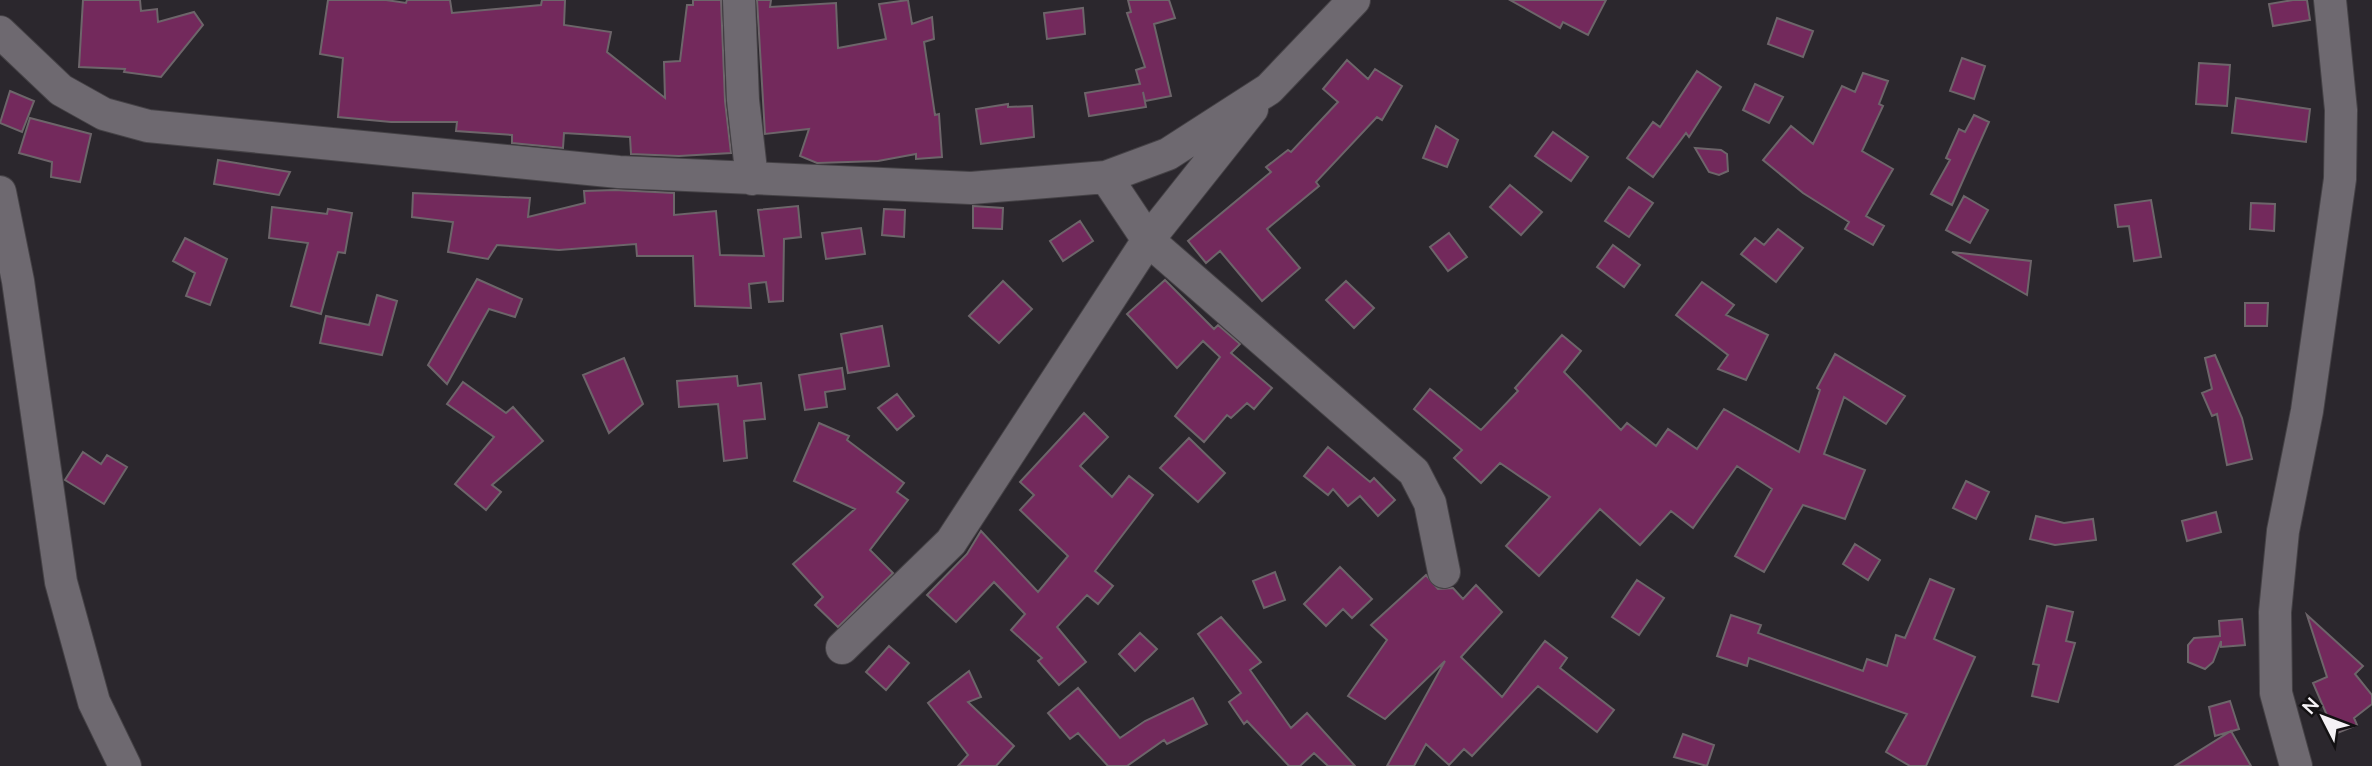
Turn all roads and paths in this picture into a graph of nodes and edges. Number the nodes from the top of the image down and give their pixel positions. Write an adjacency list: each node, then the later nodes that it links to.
1 (739, 0): 7 (street)
2 (1354, 0): 5 (street)
3 (2330, 0): 13 (street)
4 (0, 32): 7 (street)
5 (1269, 89): 6 (street); 9 (street)
6 (1106, 177): 7 (street); 9 (street)
7 (752, 179)
8 (0, 192): 12 (street)
9 (1149, 240): 10 (street); 11 (street)
10 (1444, 572)
11 (842, 648)
12 (125, 766)
13 (2296, 766)

